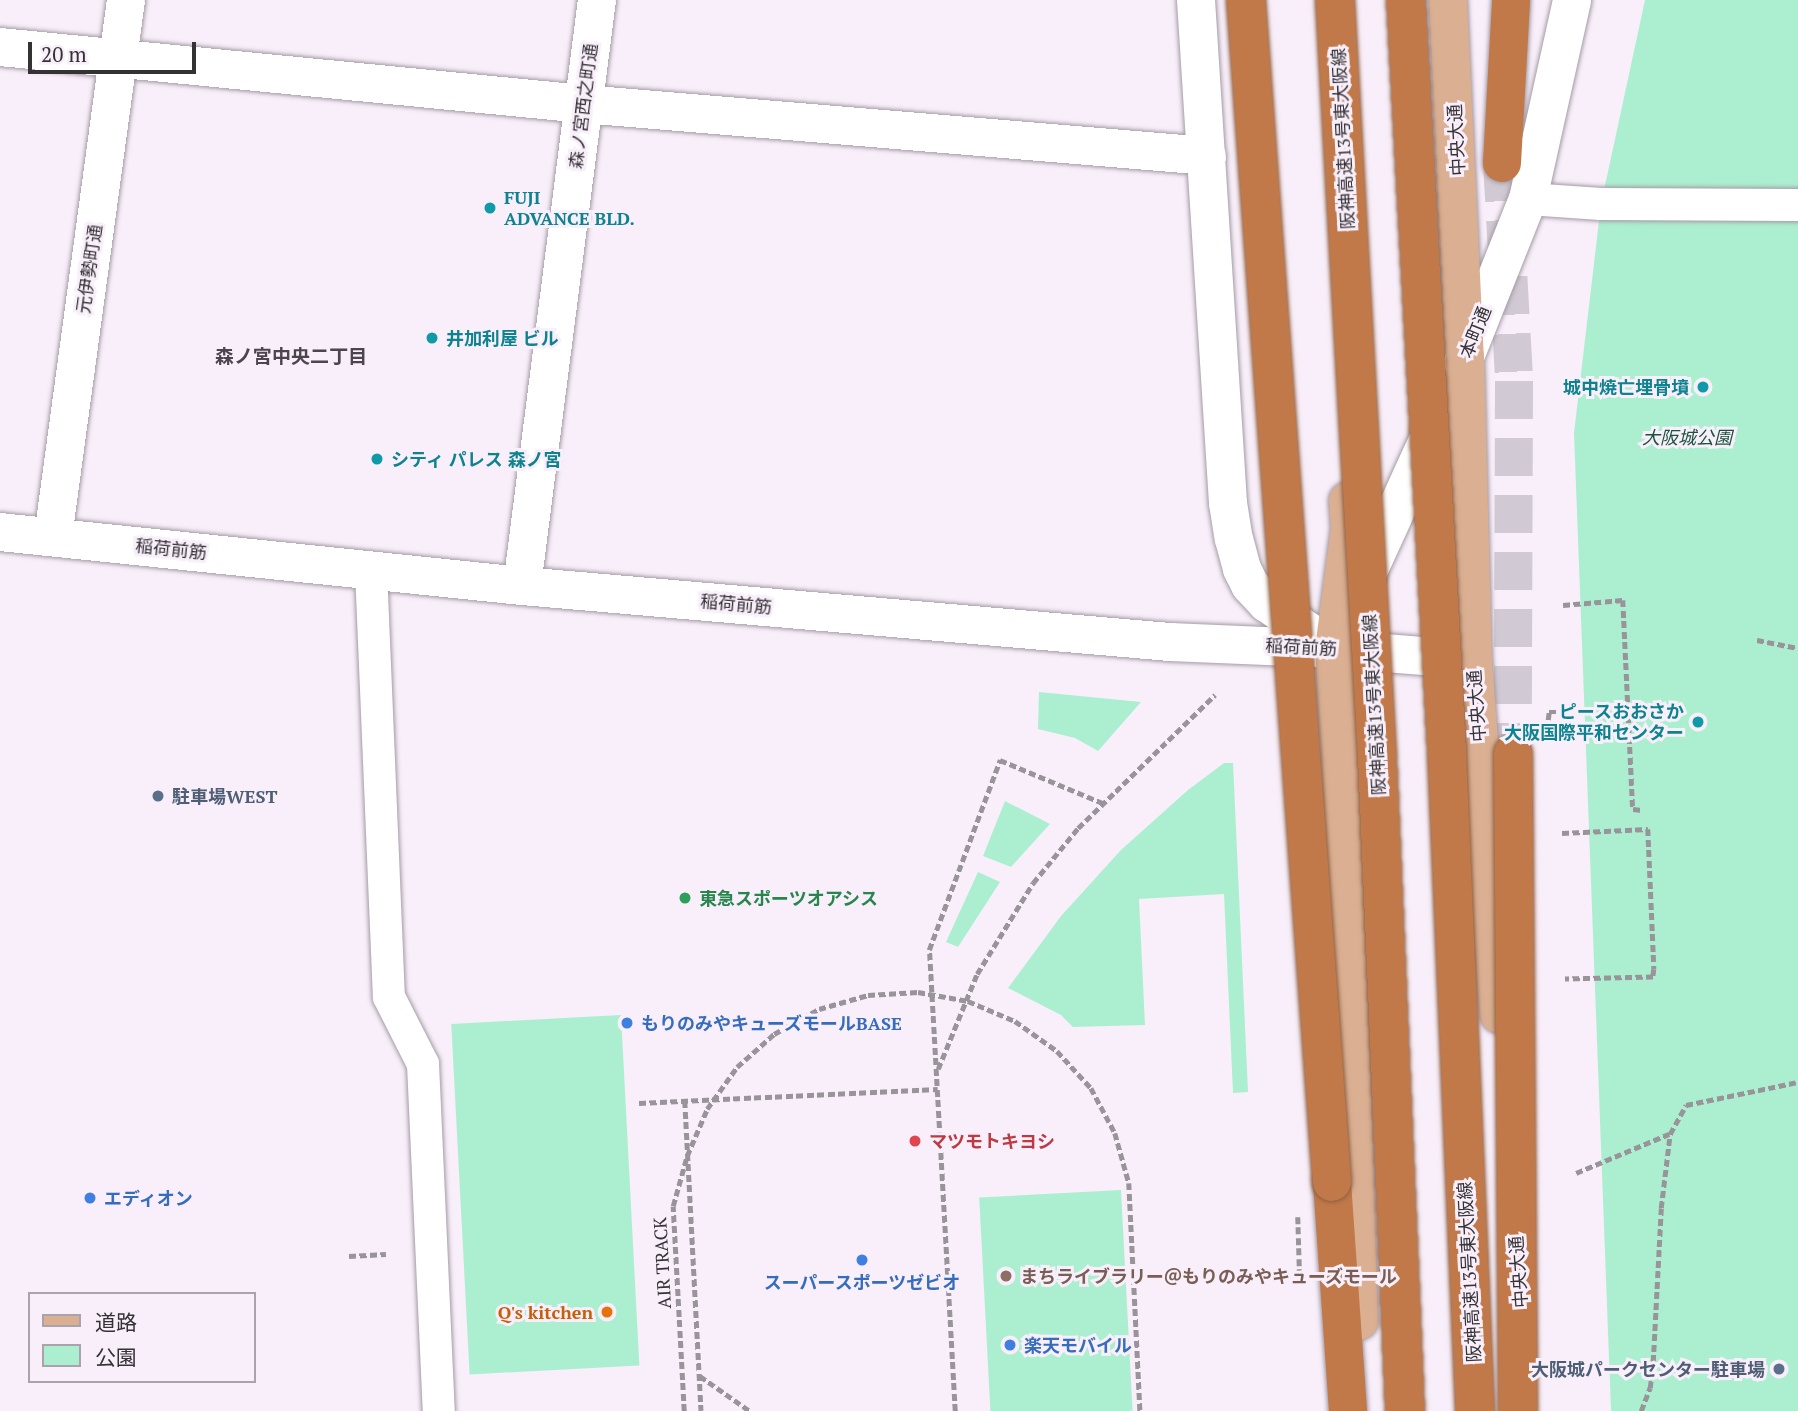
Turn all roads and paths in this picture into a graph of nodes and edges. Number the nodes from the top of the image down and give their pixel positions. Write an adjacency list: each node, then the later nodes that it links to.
1 (126, 0): 12 (street, 元伊勢町通)
2 (597, 0): 13 (street, 森ノ宮西之町通)
3 (1196, 0): 14 (street)
4 (1246, 0): 50 (highway, bridge)
5 (1321, 0): 26 (main road)
6 (1335, 0): 52 (highway, 阪神高速13号東大阪線, bridge)
7 (1405, 0): 53 (highway, 阪神高速13号東大阪線, bridge)
8 (1448, 0): 18 (main road, 中央大通)
9 (1511, 0): 15 (highway)
10 (1572, 0): 16 (street, 本町通)
11 (0, 47): 12 (street)
12 (118, 60): 13 (street); 20 (street, 元伊勢町通)
13 (583, 104): 14 (street); 22 (street, 森ノ宮西之町通)
14 (1207, 156): 26 (street)
15 (1502, 163)
16 (1528, 199): 17 (lane); 18 (street, 本町通)
17 (1798, 205)
18 (1465, 357): 26 (street, 本町通); 27 (main road, 中央大通)
19 (0, 532): 20 (street, 稲荷前筋)
20 (53, 537): 21 (street, 稲荷前筋)
21 (371, 570): 22 (street, 稲荷前筋); 44 (lane)
22 (522, 586): 26 (street, 稲荷前筋)
23 (1563, 605): 31 (path)
24 (1757, 640): 25 (path)
25 (1798, 648)
26 (1334, 649): 27 (street, 稲荷前筋); 51 (main road)
27 (1473, 660): 55 (main road, 中央大通)
28 (1215, 695): 30 (path)
29 (1513, 754): 54 (highway, bridge)
30 (1103, 803): 34 (path); 34 (path)
31 (1642, 810)
32 (1550, 834): 33 (path)
33 (1566, 980)
34 (937, 1072): 36 (path)
35 (1798, 1082): 39 (path)
36 (938, 1088): 37 (path); 48 (path)
37 (685, 1101): 38 (path); 43 (path)
38 (639, 1103)
39 (1670, 1134): 40 (path); 56 (path)
40 (1576, 1173)
41 (399, 1253): 42 (path)
42 (349, 1255)
43 (700, 1376): 46 (path); 47 (path)
44 (439, 1411)
45 (684, 1411): 49 (path, AIR TRACK, bridge)
46 (701, 1411)
47 (750, 1411)
48 (955, 1411)
49 (1140, 1411)
50 (1348, 1411)
51 (1362, 1411)
52 (1405, 1411)
53 (1475, 1411)
54 (1518, 1411)
55 (1528, 1411)
56 (1640, 1411)

